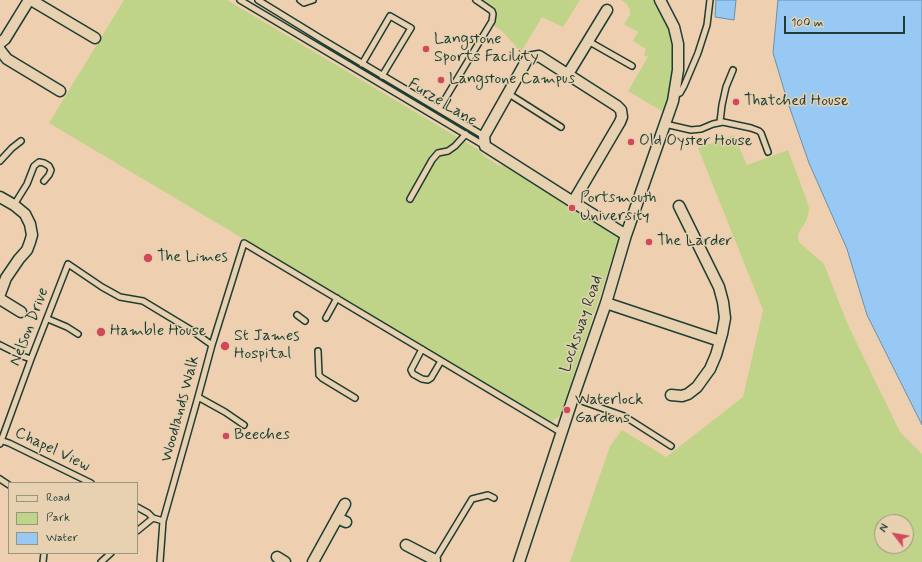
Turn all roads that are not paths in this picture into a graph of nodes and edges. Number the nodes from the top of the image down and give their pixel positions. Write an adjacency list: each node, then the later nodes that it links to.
1 (30, 0): 10 (street); 12 (street)
2 (240, 0): 26 (lane, Furze Lane)
3 (258, 0): 14 (lane)
4 (300, 0): 5 (lane)
5 (313, 0)
6 (476, 0): 22 (lane)
7 (660, 0): 21 (street, Locksway Road)
8 (710, 0): 21 (lane)
9 (607, 10): 11 (street)
10 (95, 38)
11 (588, 41): 15 (lane); 17 (street)
12 (0, 43)
13 (0, 50): 19 (street)
14 (362, 64): 18 (lane); 18 (lane)
15 (632, 66)
16 (733, 70): 23 (lane)
17 (568, 74): 20 (street); 34 (street)
18 (382, 76): 22 (lane)
19 (60, 91)
20 (509, 94): 25 (lane); 28 (street)
21 (674, 96): 24 (street, Locksway Road)
22 (439, 110): 28 (lane)
23 (720, 122): 24 (lane); 29 (lane)
24 (665, 124): 37 (street, Locksway Road)
25 (561, 127)
26 (466, 134): 28 (lane, Furze Lane); 33 (lane)
27 (21, 141): 30 (lane)
28 (484, 141): 34 (street, Furze Lane)
29 (768, 152)
30 (0, 161)
31 (44, 181): 35 (lane)
32 (0, 197): 35 (street)
33 (410, 199)
34 (573, 202): 37 (street, Furze Lane)
35 (14, 205): 38 (street)
36 (679, 206): 48 (street)
37 (626, 235): 41 (street, Locksway Road)
38 (0, 294)
39 (336, 298): 44 (lane); 50 (lane, Woodlands Walk); 51 (lane)
40 (0, 299): 42 (street)
41 (606, 303): 48 (street); 58 (street, Locksway Road)
42 (21, 312)
43 (297, 315): 46 (lane)
44 (326, 318)
45 (48, 319): 47 (lane); 50 (lane, Nelson Drive); 53 (lane, Nelson Drive)
46 (305, 321)
47 (78, 334)
48 (720, 341): 55 (street)
49 (0, 345): 53 (lane)
50 (212, 345): 56 (lane, Woodlands Walk)
51 (422, 349): 54 (lane); 54 (lane)
52 (318, 351): 57 (lane)
53 (31, 359): 61 (lane, Nelson Drive)
54 (441, 361): 60 (lane)
55 (671, 395)
56 (198, 397): 59 (lane); 68 (lane, Woodlands Walk)
57 (355, 398)
58 (573, 398): 60 (street, Locksway Road); 62 (lane)
59 (244, 425)
60 (562, 433): 76 (street, Locksway Road)
61 (1, 441): 63 (lane, Chapel View)
62 (671, 446)
63 (89, 482)
64 (494, 498): 72 (lane)
65 (345, 504): 75 (street)
66 (138, 508): 67 (lane)
67 (153, 518): 68 (lane); 69 (lane)
68 (163, 521): 74 (lane, Woodlands Walk)
69 (138, 530)
70 (406, 544): 72 (street)
71 (110, 554): 73 (lane)
72 (435, 561)
73 (101, 562)
74 (160, 562)
75 (313, 562)
76 (520, 562)

